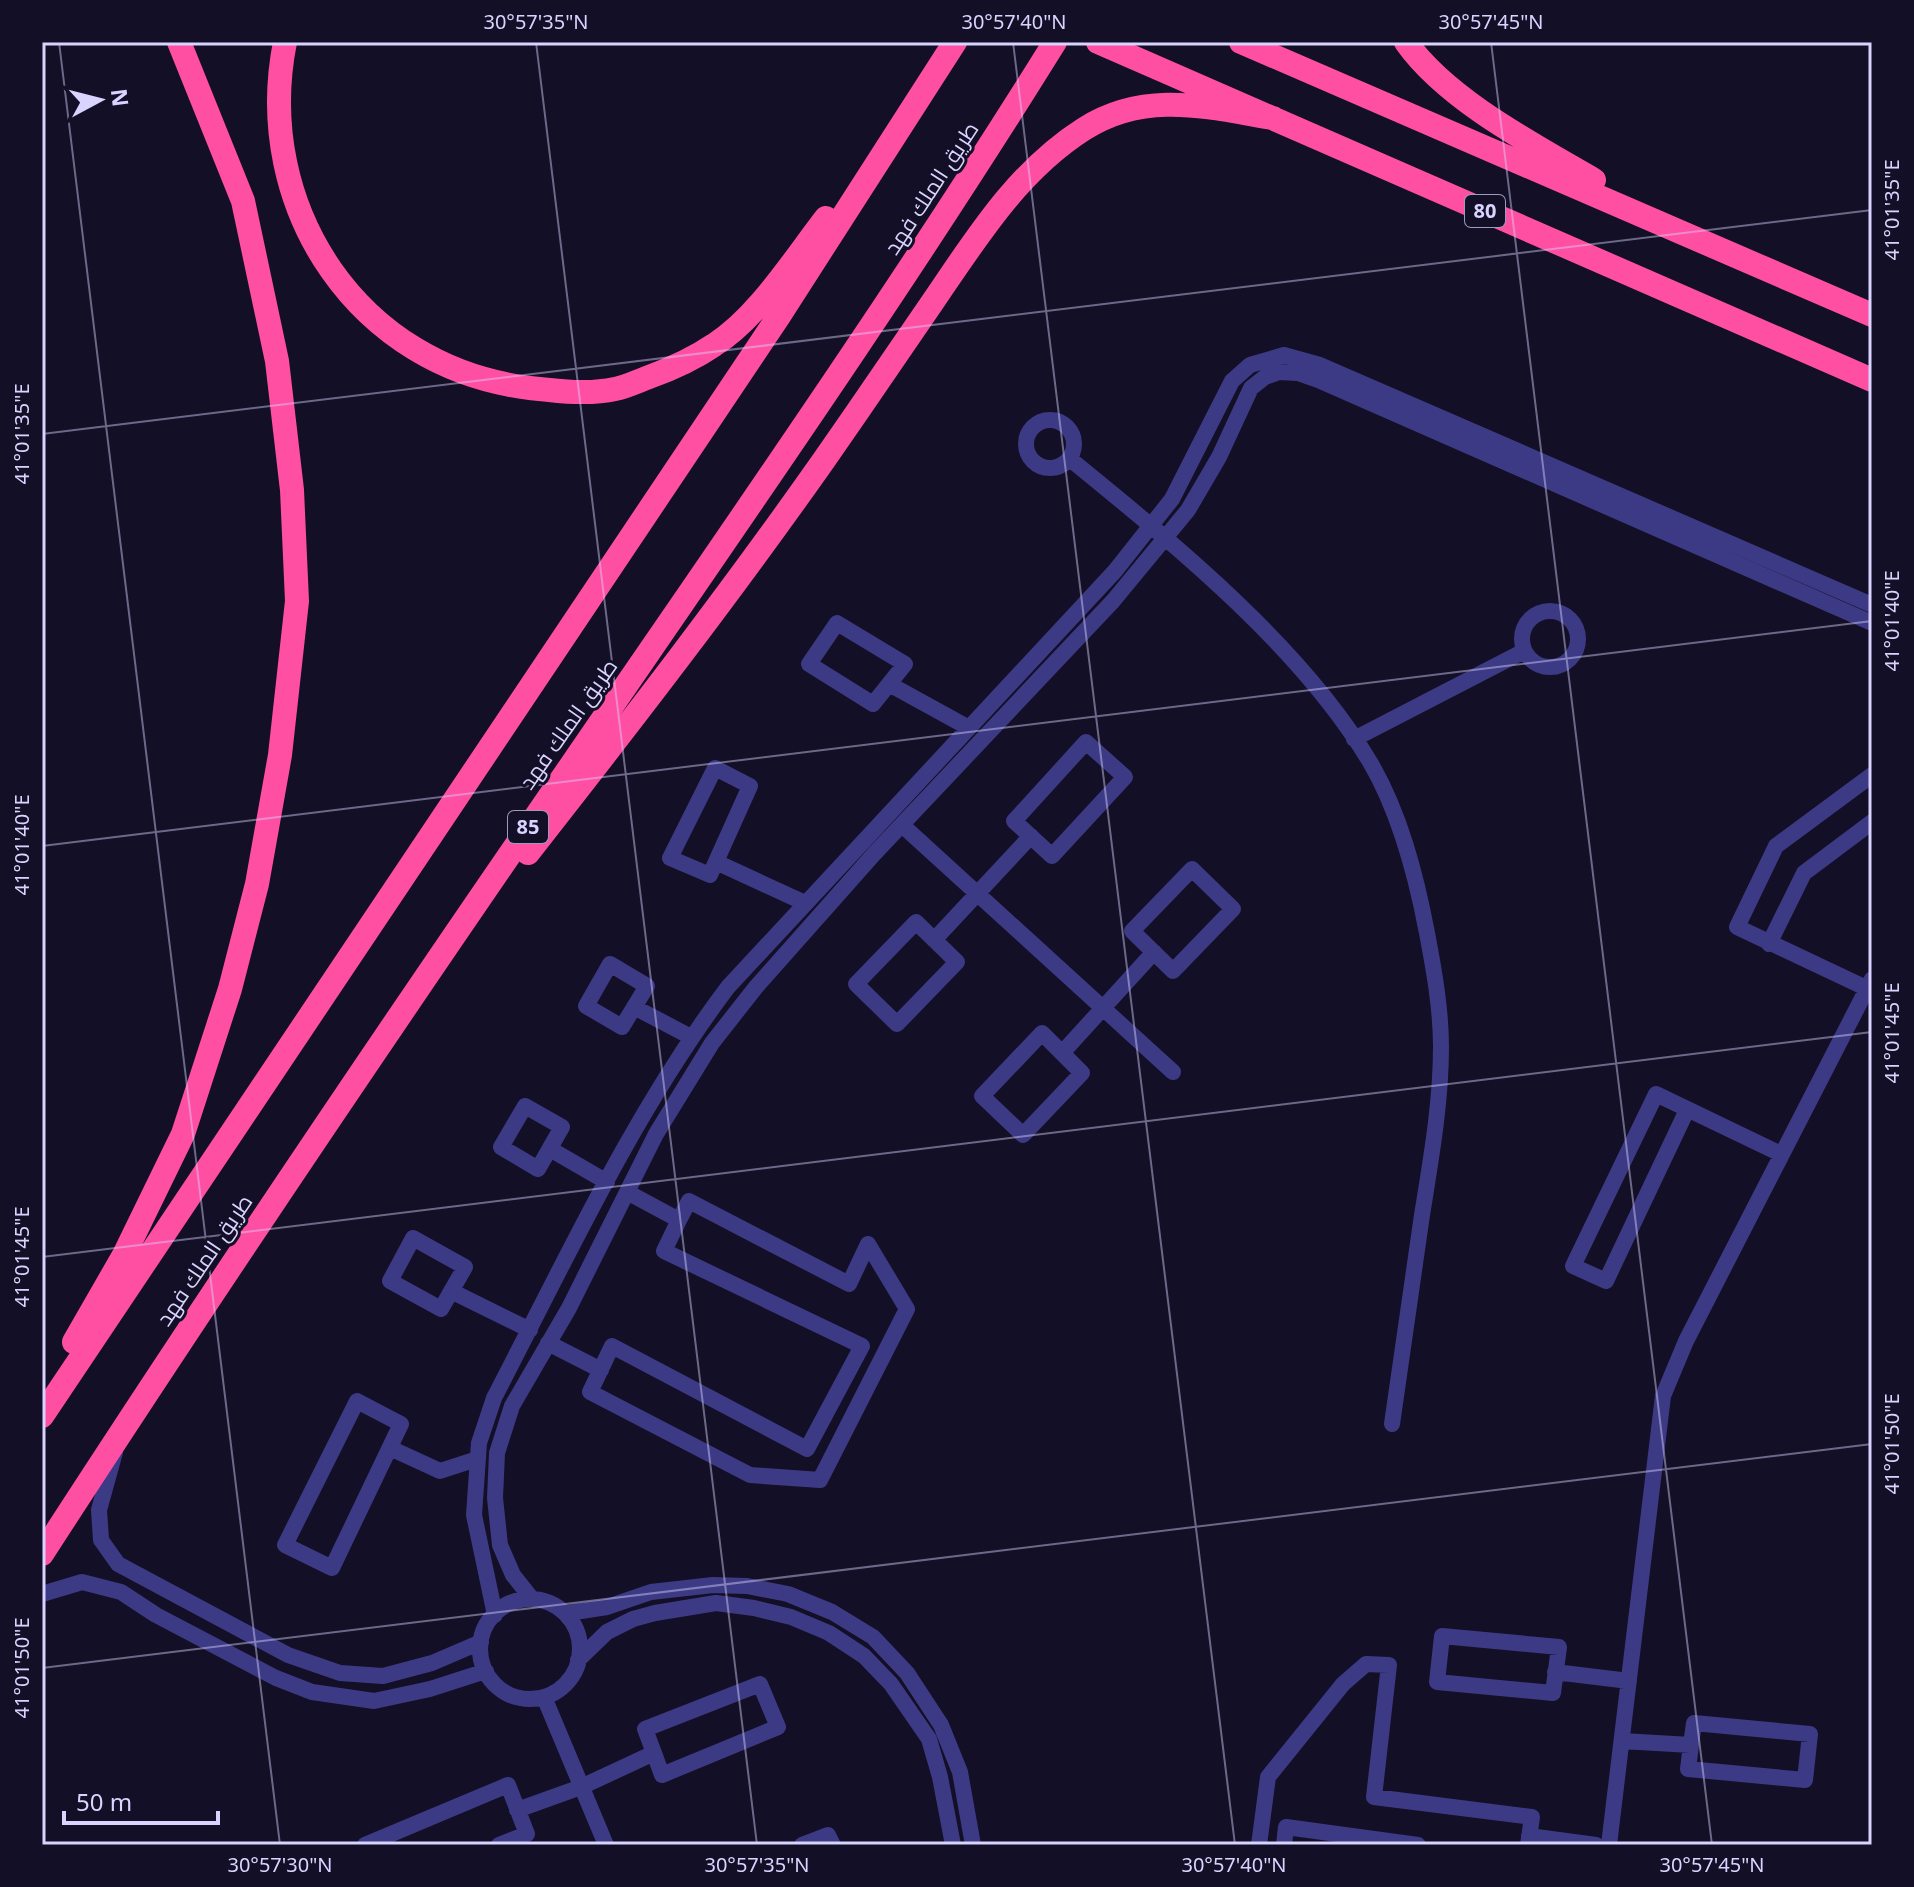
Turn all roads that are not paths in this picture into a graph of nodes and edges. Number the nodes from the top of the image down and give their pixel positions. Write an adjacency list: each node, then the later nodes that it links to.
1 (179, 42): 49 (highway)
2 (285, 42): 8 (highway)
3 (1055, 42): 36 (highway, طريق الملك فهد / 85)
4 (1098, 42): 9 (highway, 80)
5 (1241, 42): 10 (highway)
6 (1406, 42): 10 (highway)
7 (949, 52): 8 (highway)
8 (914, 106): 50 (highway)
9 (1273, 118): 12 (highway, 80); 36 (highway)
10 (1697, 239): 11 (highway)
11 (1872, 315)
12 (1872, 380)
13 (1070, 459): 14 (street)
14 (1151, 525): 15 (street); 16 (street); 20 (street)
15 (1165, 538): 17 (street); 21 (street); 24 (street)
16 (1872, 605)
17 (1872, 623)
18 (1524, 651): 21 (street)
19 (889, 684): 19 (street); 20 (street)
20 (969, 728): 28 (street)
21 (1354, 739): 51 (street)
22 (1872, 775): 30 (street)
23 (1872, 822): 30 (street)
24 (902, 825): 27 (street); 43 (street)
25 (1031, 836): 25 (street); 27 (street)
26 (716, 862): 26 (street); 28 (street)
27 (977, 894): 29 (street); 34 (street)
28 (805, 903): 35 (street)
29 (934, 940): 29 (street)
30 (1769, 944): 32 (street)
31 (1154, 952): 31 (street); 34 (street)
32 (1869, 983): 41 (street)
33 (634, 1007): 35 (street)
34 (1103, 1008): 37 (street); 38 (street)
35 (691, 1037): 42 (street)
36 (381, 1040): 52 (highway, طريق الملك فهد / 85)
37 (1062, 1053): 37 (street)
38 (1173, 1072)
39 (1687, 1110): 41 (street)
40 (550, 1149): 42 (street)
41 (1781, 1154): 64 (street)
42 (607, 1182): 46 (street)
43 (627, 1192): 44 (street); 47 (street)
44 (679, 1220): 48 (street); 48 (street)
45 (451, 1291): 45 (street); 46 (street)
46 (530, 1330): 54 (street)
47 (548, 1343): 48 (street); 57 (street)
48 (601, 1370)
49 (42, 1400)
50 (42, 1416)
51 (1392, 1424)
52 (119, 1434): 55 (highway, طريق الملك فهد / 85); 60 (street)
53 (390, 1448): 53 (street); 54 (street)
54 (477, 1459): 59 (street)
55 (42, 1554)
56 (42, 1594): 62 (street)
57 (532, 1599): 58 (street); 59 (street)
58 (568, 1613): 61 (street); 78 (street)
59 (495, 1615): 60 (street)
60 (481, 1642): 62 (street)
61 (578, 1660): 65 (street); 77 (street)
62 (486, 1671): 65 (street)
63 (1555, 1672): 63 (street); 64 (street)
64 (1629, 1681): 66 (street)
65 (544, 1697): 69 (street)
66 (1622, 1741): 67 (street); 83 (street)
67 (1691, 1745): 67 (street)
68 (654, 1753): 68 (street); 69 (street)
69 (581, 1787): 70 (street); 74 (street)
70 (517, 1810): 72 (street); 73 (street)
71 (1529, 1840): 79 (street); 82 (street)
72 (365, 1845)
73 (499, 1845)
74 (606, 1845)
75 (802, 1845): 76 (street)
76 (833, 1845)
77 (953, 1845)
78 (973, 1845)
79 (1259, 1845)
80 (1284, 1845): 81 (street)
81 (1418, 1845)
82 (1596, 1845)
83 (1609, 1845)

